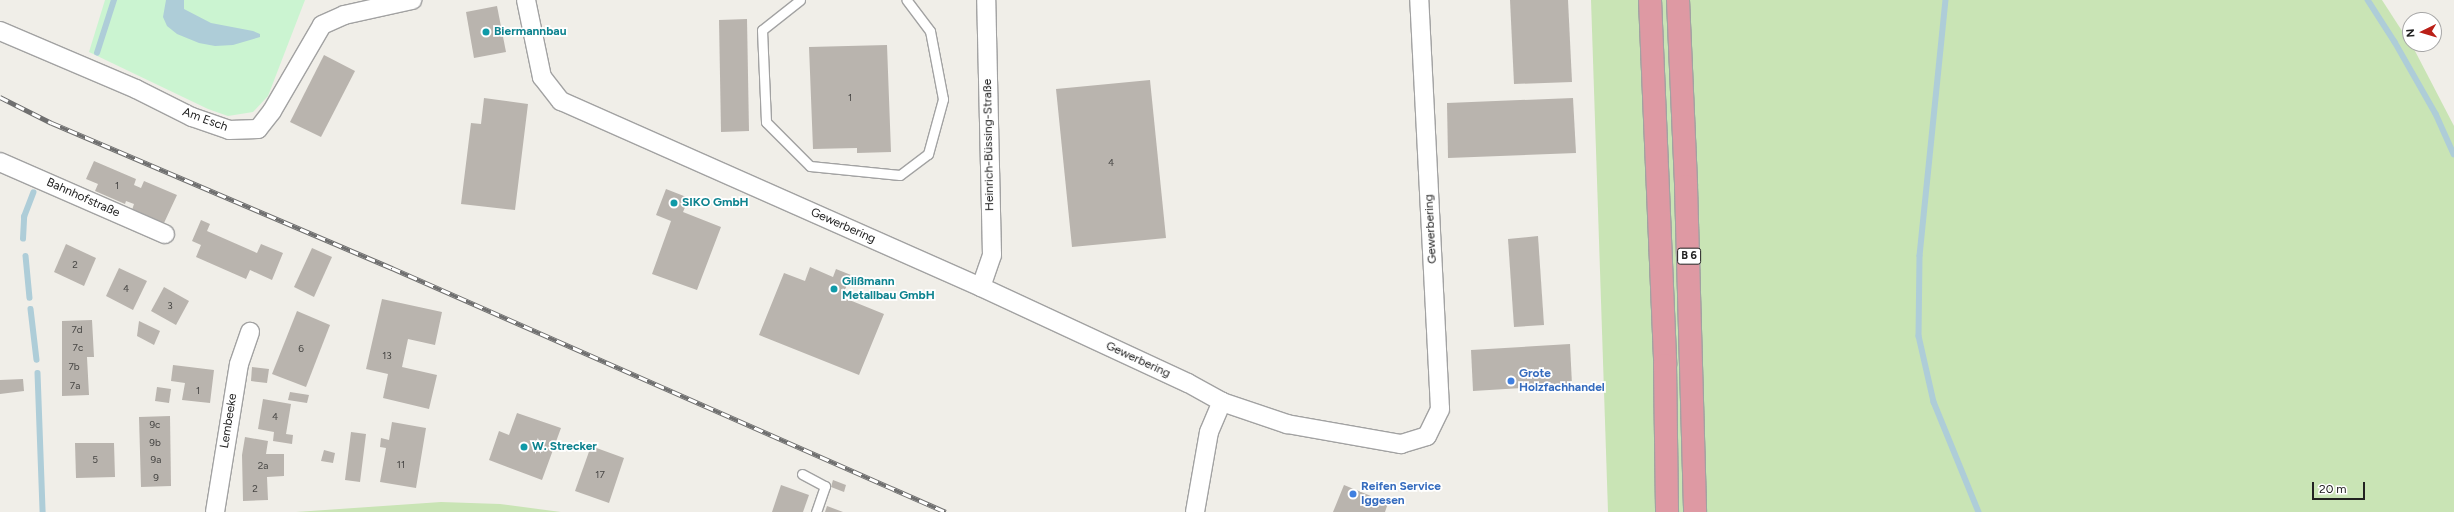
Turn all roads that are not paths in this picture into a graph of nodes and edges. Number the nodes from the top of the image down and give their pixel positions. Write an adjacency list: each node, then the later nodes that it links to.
1 (412, 0): 9 (street, Am Esch)
2 (526, 0): 12 (street, Gewerbering)
3 (800, 0): 4 (lane)
4 (907, 0)
5 (986, 0): 12 (street, Heinrich-Büssing-Straße)
6 (1419, 0): 14 (street, Gewerbering)
7 (1650, 0): 19 (highway, B 6)
8 (1678, 0): 20 (highway, B 6)
9 (0, 31)
10 (0, 162): 11 (street, Bahnhofstraße)
11 (165, 234)
12 (980, 287): 14 (street, Gewerbering)
13 (250, 332): 16 (street, Lembeeke)
14 (1222, 402): 18 (street)
15 (802, 474): 17 (lane)
16 (215, 512)
17 (816, 512)
18 (1195, 512)
19 (1667, 512)
20 (1696, 512)

